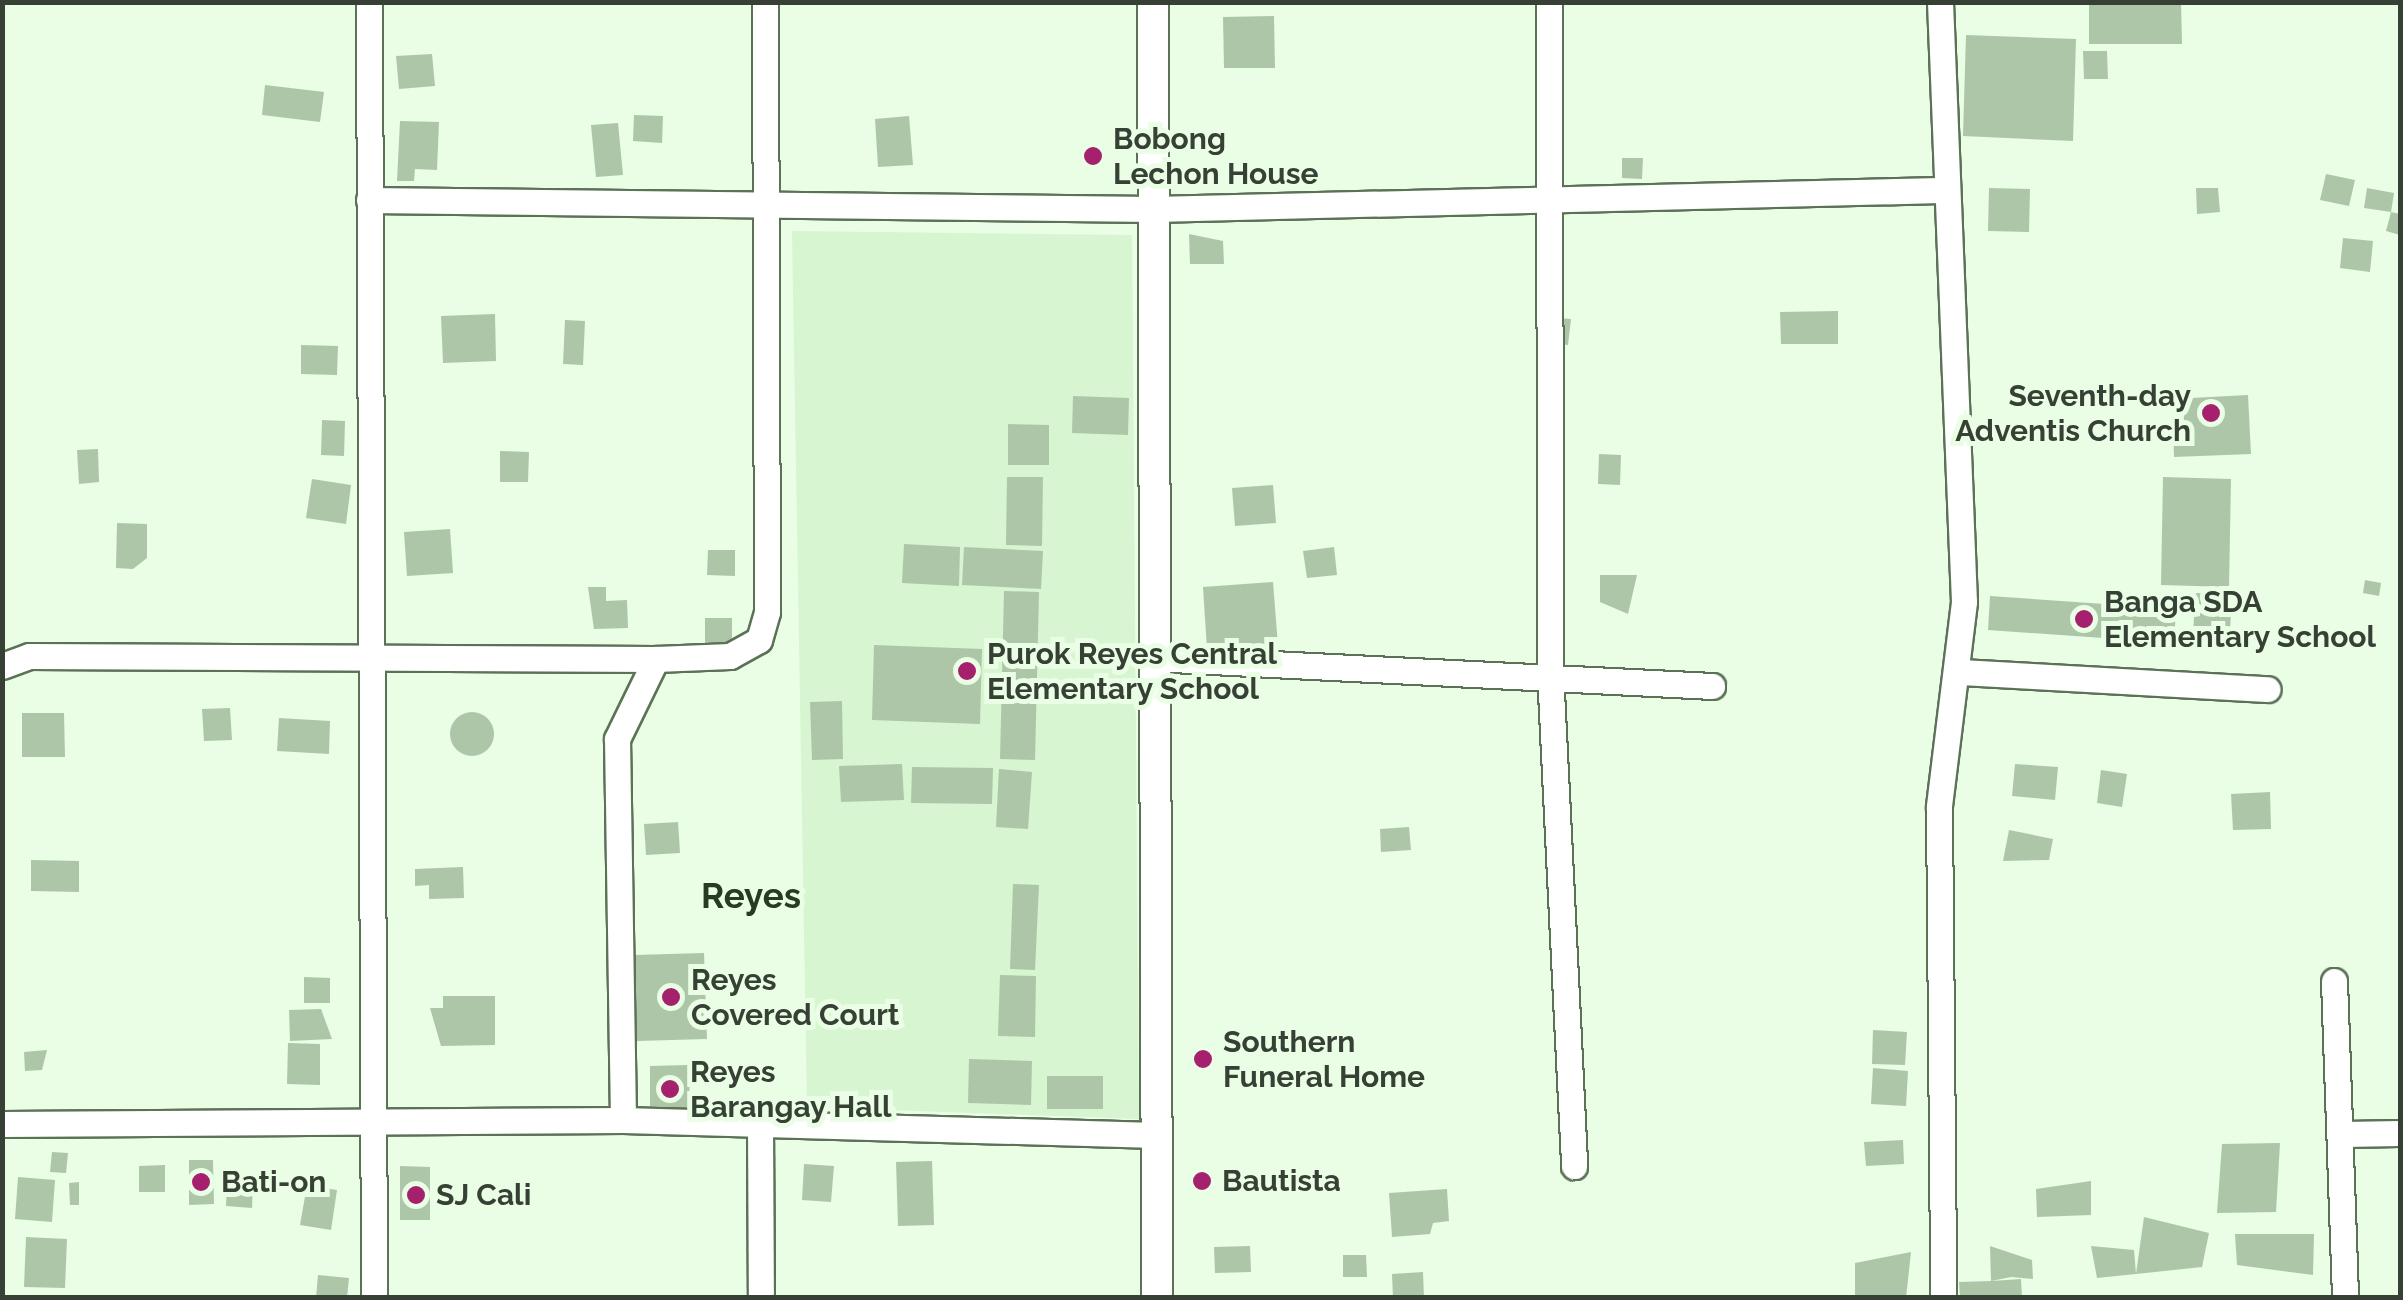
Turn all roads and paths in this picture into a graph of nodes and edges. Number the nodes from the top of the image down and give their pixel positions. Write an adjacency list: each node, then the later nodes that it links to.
1 (369, 2): 7 (street)
2 (766, 2): 9 (street)
3 (1153, 2): 10 (main road)
4 (1549, 2): 8 (street)
5 (1940, 2): 6 (street)
6 (1941, 190): 8 (street); 16 (street)
7 (369, 200): 9 (street); 13 (street)
8 (1548, 200): 10 (street); 15 (street)
9 (766, 204): 10 (street); 12 (street)
10 (1154, 209): 11 (main road)
11 (1152, 658): 15 (street); 26 (main road)
12 (656, 659): 13 (street); 21 (street)
13 (374, 660): 14 (street); 20 (street)
14 (2, 666)
15 (1550, 671): 17 (street); 27 (street)
16 (1960, 672): 18 (street); 31 (street)
17 (1712, 686)
18 (2268, 689)
19 (2334, 981): 25 (street)
20 (373, 1120): 21 (street); 22 (street); 28 (street)
21 (622, 1120): 23 (street)
22 (2, 1124)
23 (760, 1124): 26 (street); 29 (street)
24 (2400, 1133): 25 (street)
25 (2344, 1134): 32 (street)
26 (1156, 1135): 30 (main road)
27 (1574, 1166)
28 (374, 1298)
29 (761, 1298)
30 (1157, 1298)
31 (1944, 1298)
32 (2345, 1298)

